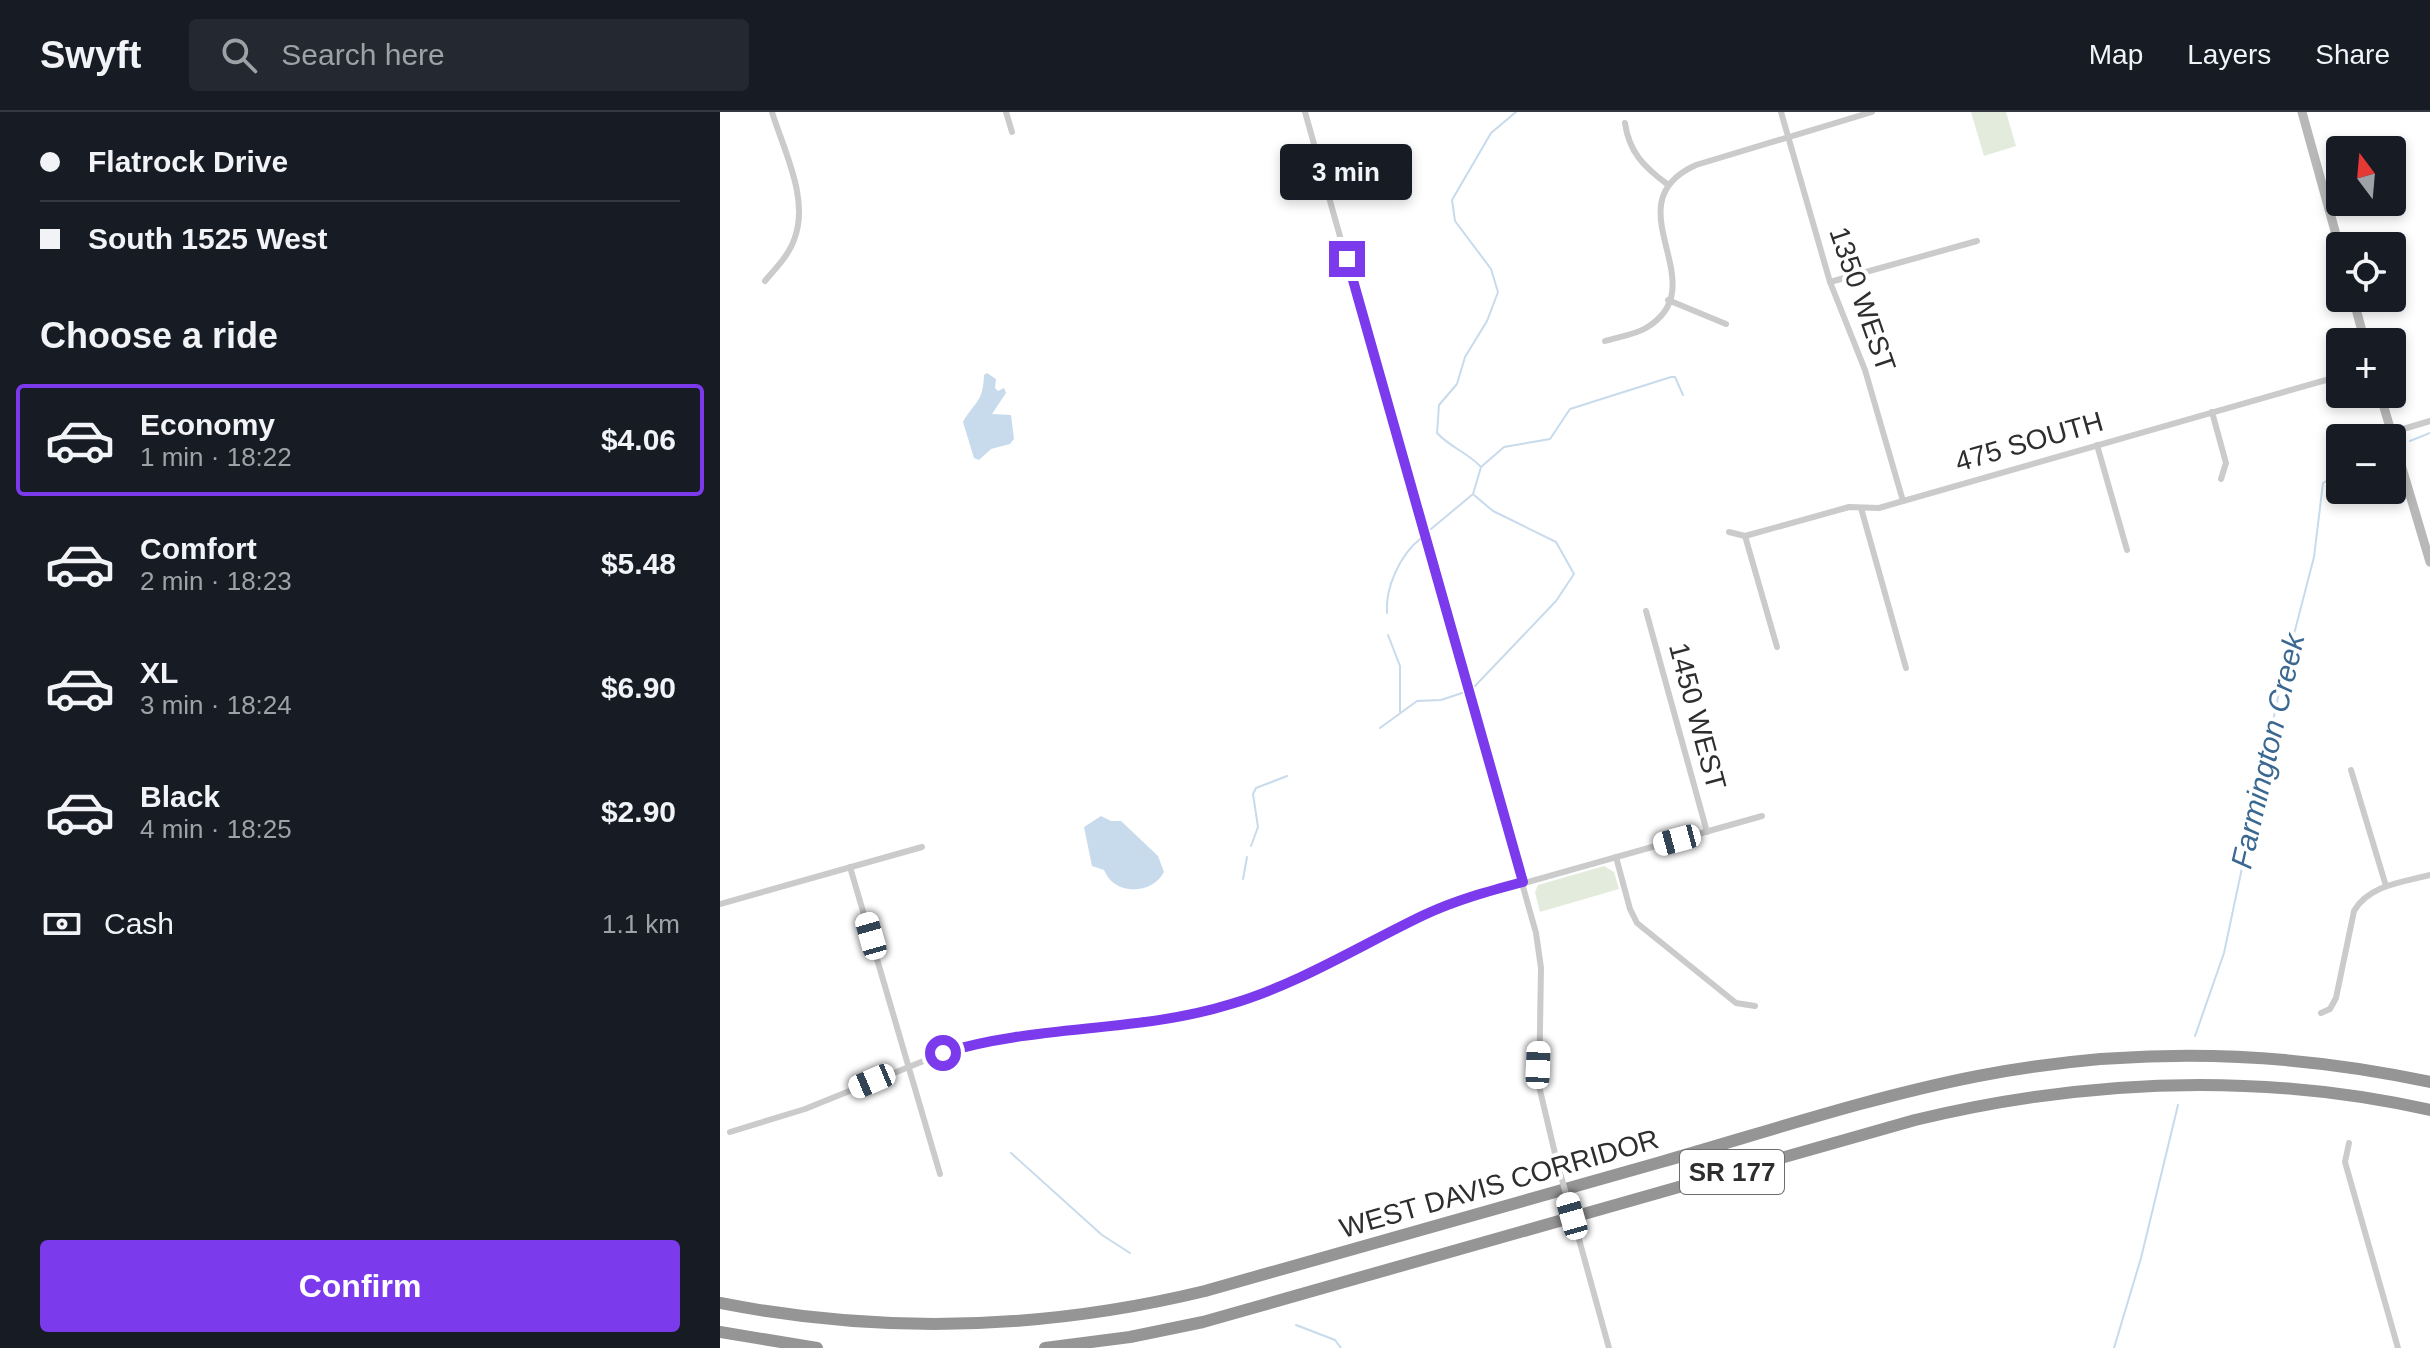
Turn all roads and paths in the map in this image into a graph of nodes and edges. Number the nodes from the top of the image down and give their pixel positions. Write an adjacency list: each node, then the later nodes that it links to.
1 (772, 112): 13 (street)
2 (1006, 112): 8 (street)
3 (1305, 112): 41 (street)
4 (1781, 112): 9 (street, 1350 WEST)
5 (1872, 112): 9 (street)
6 (2302, 112): 11 (street)
7 (1625, 123): 10 (street)
8 (1012, 132)
9 (1788, 137): 10 (street); 14 (street, 1350 WEST)
10 (1667, 184): 15 (street)
11 (2335, 232)
12 (1977, 241): 14 (street)
13 (765, 281)
14 (1830, 282): 25 (street, 1350 WEST)
15 (1668, 300): 16 (street); 17 (street)
16 (1726, 324)
17 (1605, 341)
18 (2326, 380): 19 (street, 475 SOUTH)
19 (2212, 412): 22 (street, 475 SOUTH); 24 (street)
20 (2430, 421): 21 (street)
21 (2406, 428)
22 (2097, 445): 25 (street, 475 SOUTH); 29 (street)
23 (2406, 478): 30 (street)
24 (2221, 479)
25 (1903, 501): 26 (street, 475 SOUTH)
26 (1861, 508): 28 (street, 475 SOUTH); 33 (street)
27 (1729, 532): 28 (street, 475 SOUTH)
28 (1745, 536): 32 (street)
29 (2127, 550)
30 (2430, 562)
31 (1646, 611): 36 (street, 1450 WEST)
32 (1777, 647)
33 (1906, 668)
34 (2351, 770): 42 (street)
35 (1762, 816): 36 (street)
36 (1707, 832): 38 (street)
37 (922, 847): 39 (street)
38 (1616, 857): 41 (street); 44 (street)
39 (850, 867): 43 (street); 46 (street)
40 (2430, 875): 42 (street)
41 (1523, 882): 46 (street); 56 (street, bridge)
42 (2386, 886): 45 (street)
43 (720, 904)
44 (1755, 1006)
45 (2321, 1013)
46 (909, 1066): 49 (street); 51 (street)
47 (2430, 1082): 52 (highway, WEST DAVIS CORRIDOR / SR 177)
48 (2430, 1110): 55 (highway, WEST DAVIS CORRIDOR / SR 177)
49 (730, 1132)
50 (2349, 1143): 57 (street)
51 (940, 1174)
52 (720, 1303)
53 (720, 1332): 54 (highway)
54 (817, 1348)
55 (1045, 1348)
56 (1609, 1348)
57 (2398, 1348)

